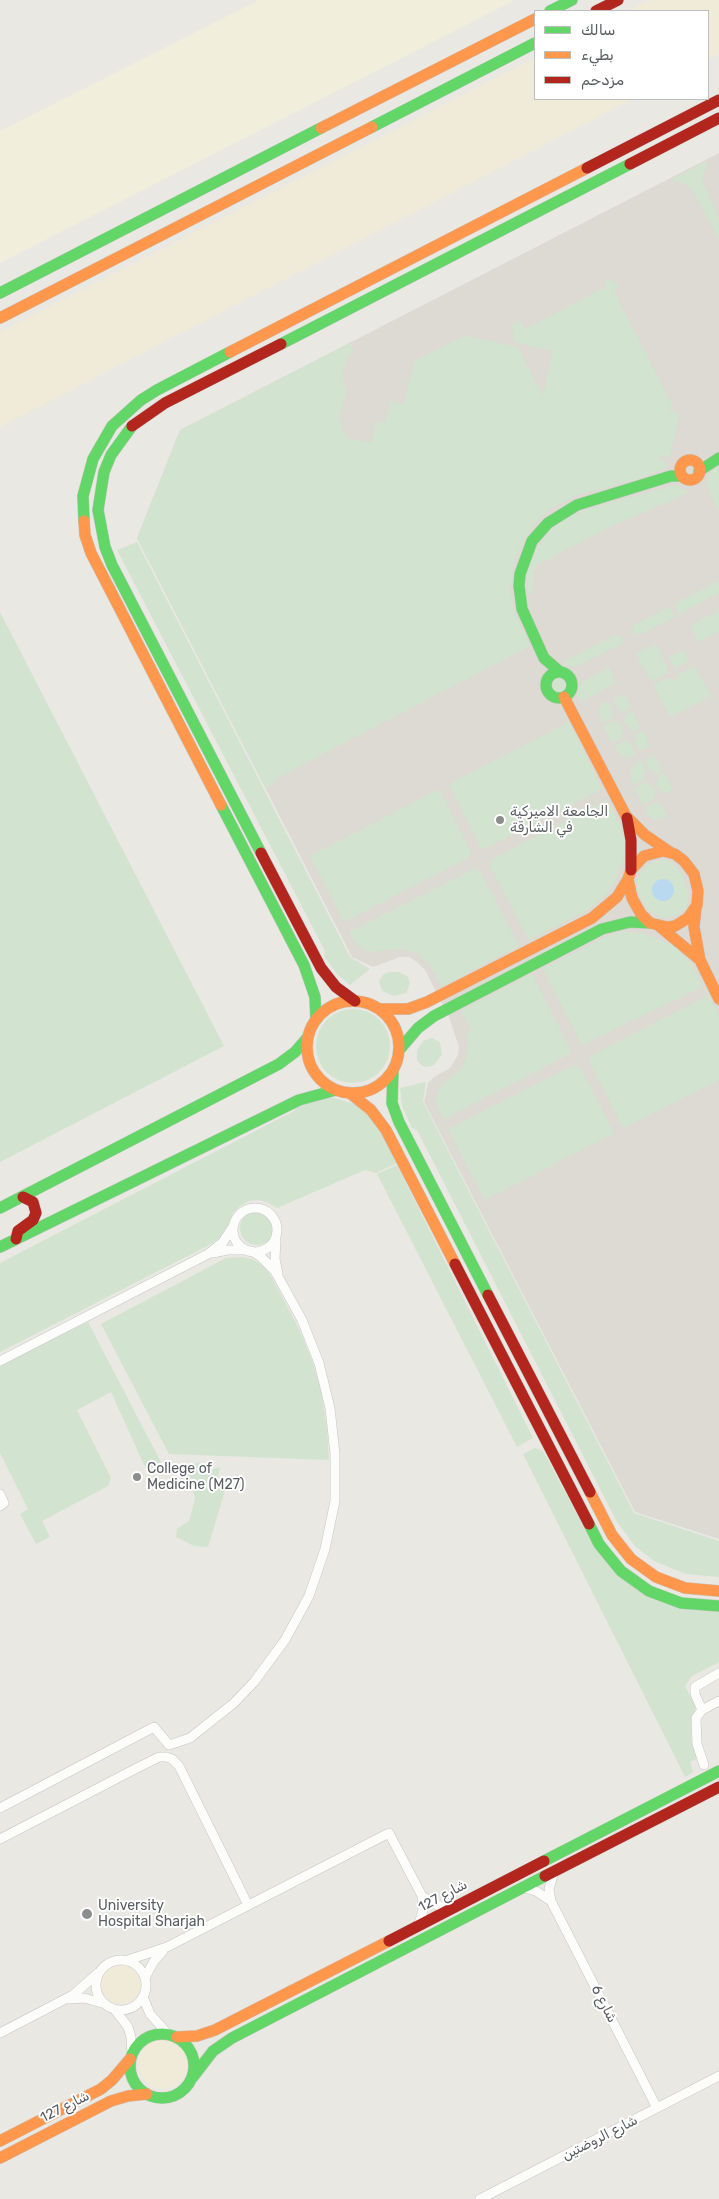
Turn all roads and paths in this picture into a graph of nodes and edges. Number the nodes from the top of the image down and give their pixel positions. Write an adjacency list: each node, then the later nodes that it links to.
1 (572, 0): 3 (street)
2 (618, 0): 4 (street)
3 (552, 10)
4 (598, 10)
5 (534, 20): 11 (street)
6 (534, 44): 12 (street)
7 (719, 100): 9 (street)
8 (719, 118): 10 (street)
9 (566, 180): 10 (street); 31 (street)
10 (544, 208): 27 (street)
11 (0, 293)
12 (0, 318)
13 (714, 460): 14 (street)
14 (697, 466): 15 (street); 15 (street)
15 (678, 473): 16 (street)
16 (544, 658): 17 (street); 18 (street)
17 (560, 672): 18 (street); 19 (street)
18 (548, 678): 19 (street)
19 (564, 698): 20 (street)
20 (626, 816): 21 (street); 22 (street)
21 (672, 853): 22 (street); 23 (street)
22 (630, 874): 24 (street); 28 (street)
23 (697, 905): 24 (street); 25 (street)
24 (655, 924): 25 (street); 30 (street)
25 (700, 960): 26 (street)
26 (719, 999)
27 (355, 1001): 29 (street); 31 (street)
28 (427, 1002): 29 (street); 30 (street)
29 (379, 1009): 33 (street)
30 (434, 1016): 33 (street)
31 (316, 1020): 32 (street)
32 (308, 1036): 35 (street); 37 (street)
33 (400, 1049): 34 (street)
34 (393, 1071): 36 (street); 49 (street)
35 (336, 1090): 36 (street); 41 (street)
36 (351, 1094): 50 (street)
37 (23, 1197): 38 (street); 41 (street)
38 (0, 1208)
39 (234, 1225): 40 (street); 43 (street); 44 (street)
40 (276, 1238): 43 (street); 45 (street)
41 (16, 1239): 42 (street)
42 (0, 1247)
43 (250, 1251): 44 (street); 45 (street)
44 (208, 1254): 46 (street)
45 (280, 1279): 57 (street)
46 (0, 1361)
47 (0, 1494): 48 (street)
48 (0, 1506)
49 (719, 1591)
50 (719, 1606)
51 (719, 1673): 53 (street)
52 (719, 1702): 53 (street)
53 (702, 1710): 54 (street)
54 (704, 1765)
55 (719, 1771): 64 (street, شارع 127)
56 (719, 1787): 59 (street)
57 (0, 1808)
58 (0, 1838): 63 (street)
59 (554, 1872): 60 (street); 62 (street)
60 (524, 1888): 62 (street); 78 (street)
61 (422, 1896): 63 (street); 64 (street); 65 (street)
62 (551, 1900): 80 (street, شارع 6)
63 (248, 1906): 66 (street)
64 (449, 1910): 65 (street, شارع 127)
65 (418, 1926): 75 (street, شارع 127)
66 (167, 1947): 67 (street); 69 (street)
67 (128, 1960): 68 (street); 69 (street)
68 (98, 1973): 71 (street); 72 (street)
69 (145, 1978): 70 (street)
70 (143, 1996): 73 (street); 75 (street)
71 (64, 2001): 72 (street); 74 (street)
72 (104, 2004): 73 (street)
73 (115, 2010): 76 (street)
74 (0, 2033)
75 (173, 2035): 76 (street); 78 (street)
76 (131, 2056): 79 (street); 81 (street, شارع 127)
77 (719, 2076): 80 (street, شارع الروضتين)
78 (193, 2077): 79 (street)
79 (146, 2094): 82 (street, شارع 127)
80 (657, 2108): 83 (street, شارع الروضتين)
81 (0, 2141)
82 (0, 2158)
83 (480, 2199)

